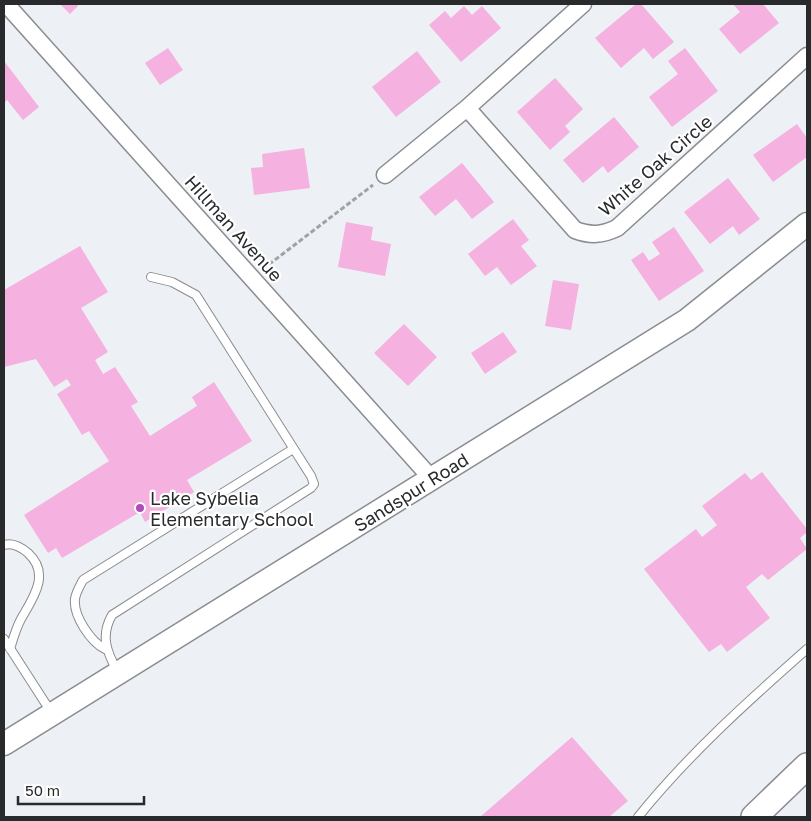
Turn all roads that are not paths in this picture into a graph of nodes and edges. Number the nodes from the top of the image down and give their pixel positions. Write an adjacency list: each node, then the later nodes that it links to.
1 (6, 4): 9 (street, Hillman Avenue)
2 (583, 4): 4 (street)
3 (807, 56): 4 (street, White Oak Circle)
4 (467, 108): 5 (street)
5 (385, 175)
6 (807, 224): 9 (street, Sandspur Road)
7 (151, 277): 8 (lane)
8 (293, 449): 13 (lane); 13 (lane)
9 (432, 479): 15 (street, Sandspur Road)
10 (4, 545): 12 (lane)
11 (4, 639): 12 (lane)
12 (10, 649): 16 (lane)
13 (105, 649): 15 (lane)
14 (807, 649): 19 (lane)
15 (118, 673): 16 (street, Sandspur Road)
16 (52, 714): 17 (street, Sandspur Road)
17 (4, 744)
18 (807, 766): 20 (main road)
19 (638, 817)
20 (754, 817)

